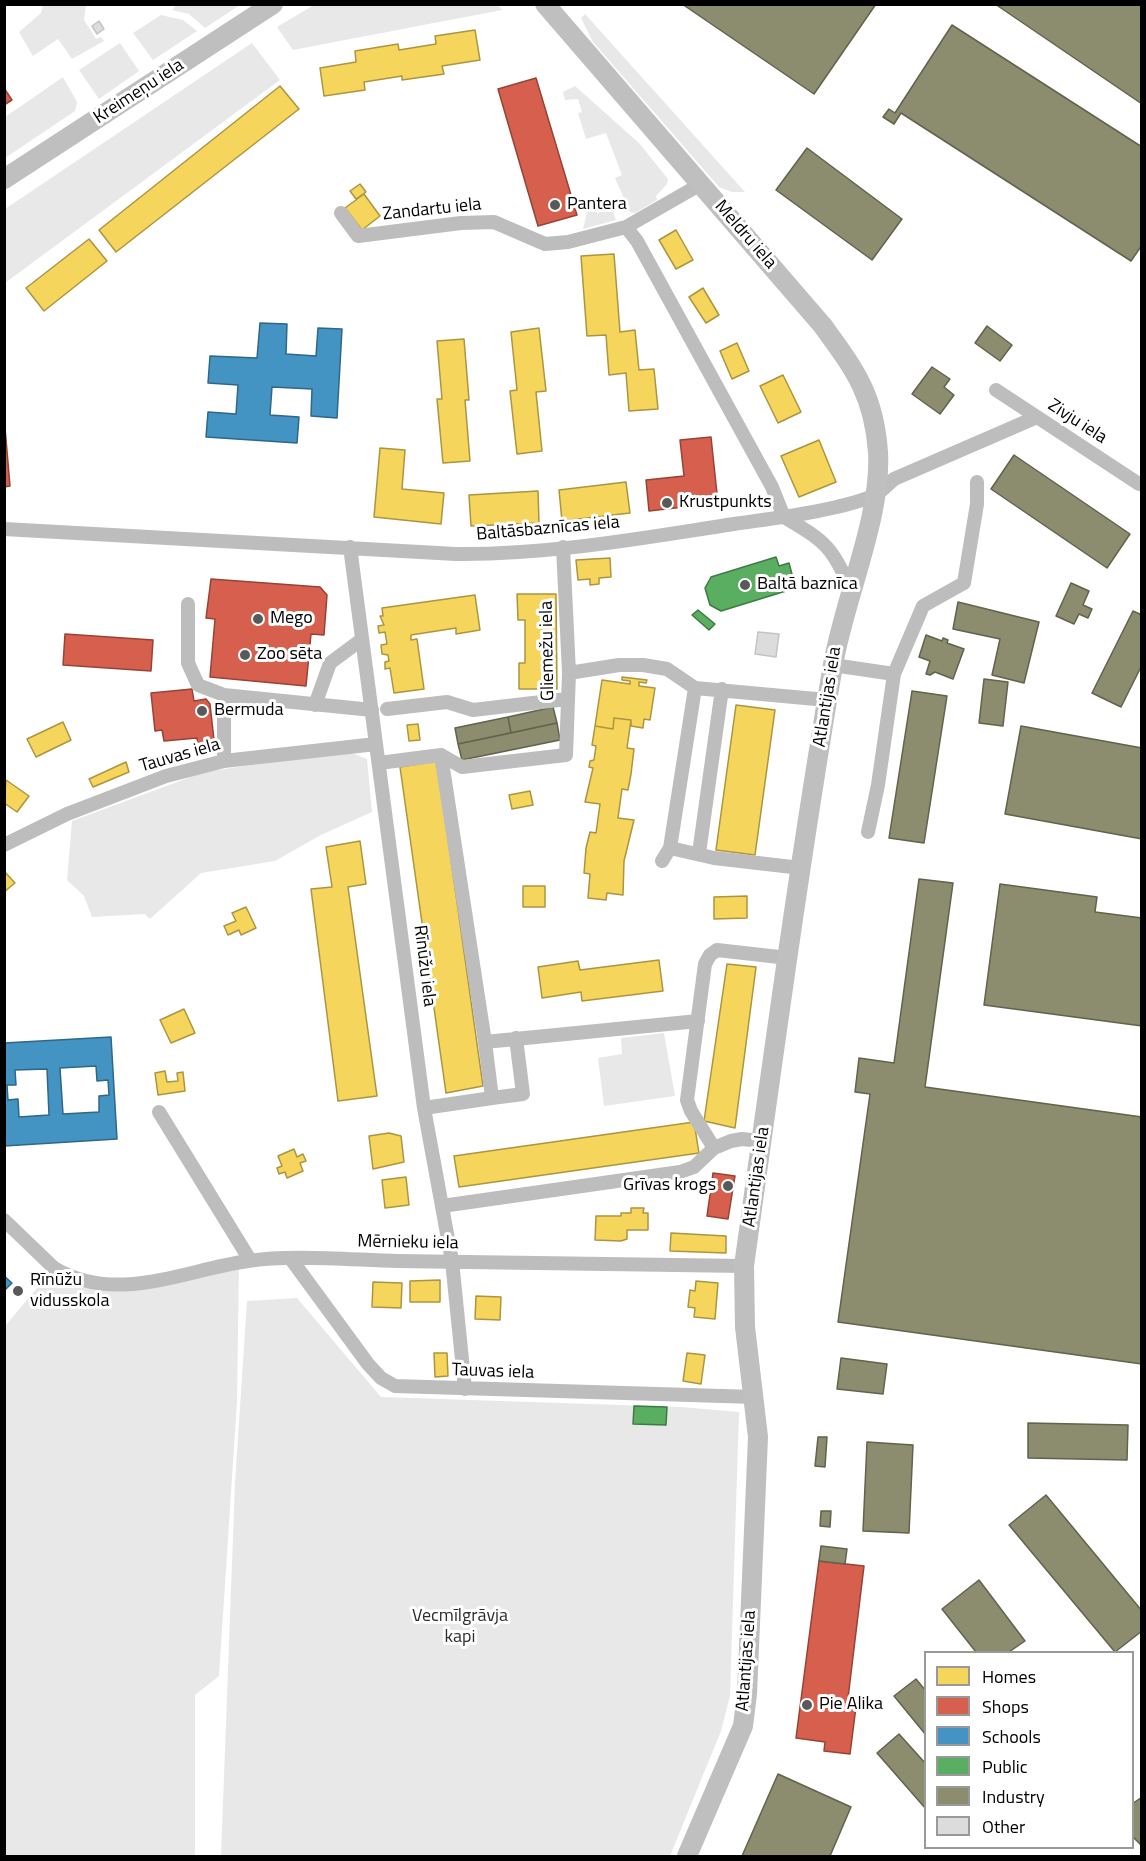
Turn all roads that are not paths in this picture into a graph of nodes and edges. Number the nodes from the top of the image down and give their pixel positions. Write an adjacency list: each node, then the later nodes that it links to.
1 (273, 4): 3 (main road, Kreimeņu iela)
2 (545, 4): 4 (main road, Meldru iela)
3 (4, 179)
4 (701, 184): 6 (street, Zandartu iela); 11 (main road, Meldru iela)
5 (341, 213): 6 (street, Zandartu iela)
6 (626, 227): 12 (street)
7 (996, 390): 8 (street, Zivju iela)
8 (1037, 417): 10 (street, Zivju iela); 11 (street, Baltāsbaznīcas iela)
9 (977, 482): 21 (street)
10 (1139, 484)
11 (875, 496): 12 (street, Baltāsbaznīcas iela); 16 (main road, Atlantijas iela)
12 (784, 517): 15 (street, Baltāsbaznīcas iela); 16 (street)
13 (4, 529): 14 (street, Baltāsbaznīcas iela)
14 (350, 547): 15 (street, Baltāsbaznīcas iela); 18 (street, Rīnūžu iela)
15 (563, 547): 20 (street, Gliemežu iela)
16 (851, 591): 19 (main road, Atlantijas iela)
17 (188, 604): 24 (street)
18 (361, 640): 27 (street); 28 (street, Rīnūžu iela)
19 (833, 665): 21 (street); 26 (main road, Atlantijas iela)
20 (569, 673): 22 (street); 25 (street, Gliemežu iela)
21 (894, 674): 34 (street)
22 (694, 688): 23 (street); 36 (street)
23 (722, 689): 26 (street); 37 (street)
24 (224, 695): 27 (street); 32 (street)
25 (567, 699): 29 (street); 31 (street, Gliemežu iela)
26 (827, 700): 39 (main road, Atlantijas iela)
27 (315, 705): 28 (street)
28 (372, 710): 30 (street, Rīnūžu iela)
29 (387, 710)
30 (376, 744): 32 (street, Tauvas iela); 33 (street, Rīnūžu iela)
31 (441, 755): 33 (street); 43 (street)
32 (224, 761): 35 (street, Tauvas iela)
33 (379, 763): 45 (street, Rīnūžu iela)
34 (868, 832)
35 (4, 845)
36 (670, 848): 37 (street); 38 (street)
37 (699, 853): 39 (street)
38 (662, 861)
39 (801, 868): 40 (main road, Atlantijas iela)
40 (788, 958): 41 (street); 47 (main road, Atlantijas iela)
41 (698, 1021): 42 (street); 48 (street)
42 (516, 1038): 43 (street); 44 (street)
43 (484, 1042): 44 (street)
44 (492, 1098): 45 (street)
45 (424, 1108): 49 (street, Rīnūžu iela)
46 (159, 1112): 52 (street)
47 (761, 1141): 48 (street); 54 (main road, Atlantijas iela)
48 (714, 1148): 49 (street)
49 (442, 1206): 53 (street, Rīnūžu iela)
50 (4, 1220): 52 (street, Mērnieku iela)
51 (291, 1259): 52 (street, Mērnieku iela); 53 (street, Mērnieku iela); 55 (street, Tauvas iela)
52 (250, 1260)
53 (452, 1261): 54 (street, Mērnieku iela); 55 (street, Rīnūžu iela)
54 (744, 1266): 56 (main road, Atlantijas iela)
55 (465, 1389): 56 (street, Tauvas iela)
56 (755, 1397): 57 (main road, Atlantijas iela)
57 (687, 1857)

